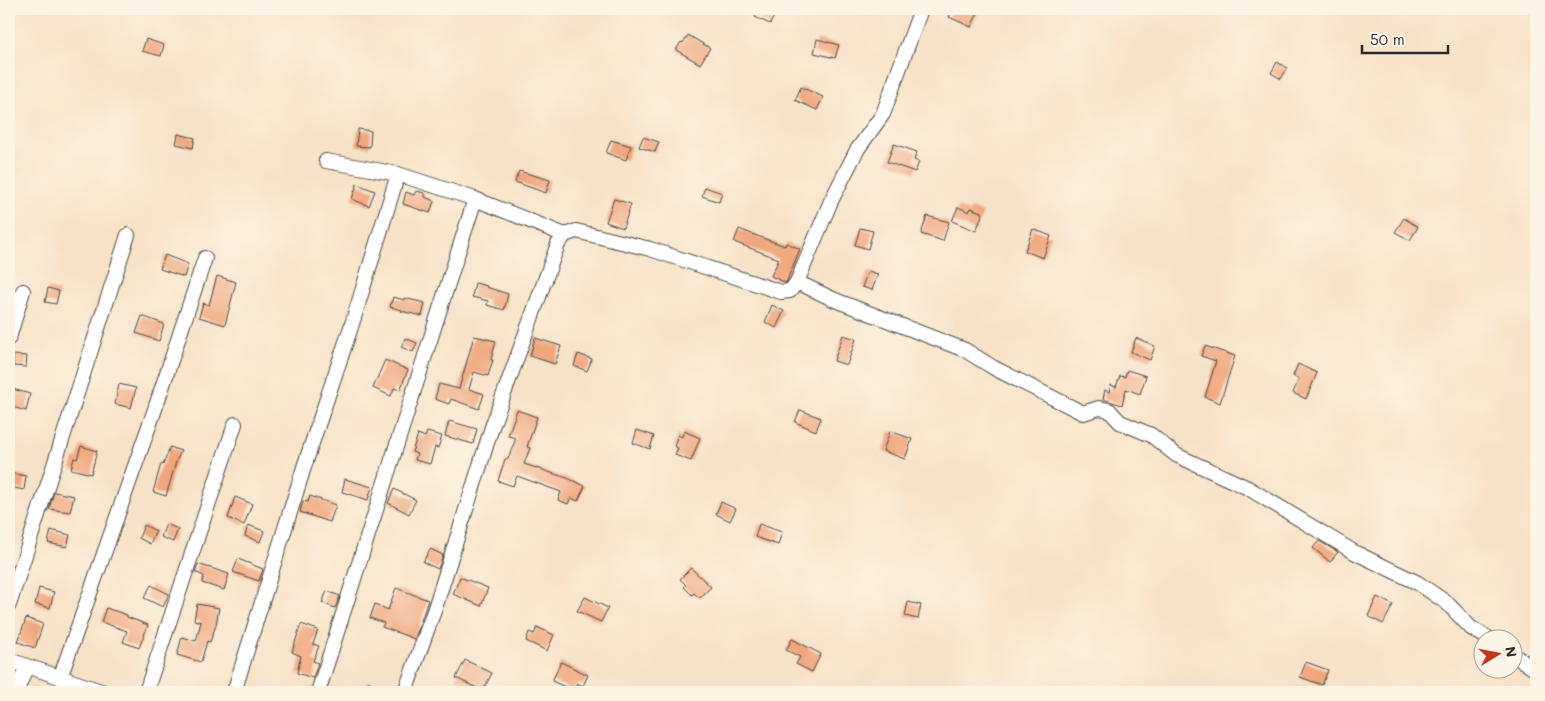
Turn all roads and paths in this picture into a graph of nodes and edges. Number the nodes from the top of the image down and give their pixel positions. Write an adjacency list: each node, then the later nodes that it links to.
1 (921, 9): 8 (street)
2 (326, 161): 3 (street)
3 (398, 174): 4 (street); 22 (street)
4 (475, 199): 6 (street); 23 (street)
5 (128, 235): 12 (street)
6 (565, 235): 8 (street); 24 (street)
7 (205, 258): 18 (street)
8 (797, 282): 13 (street)
9 (24, 291): 10 (street)
10 (9, 338)
11 (234, 424): 21 (street)
12 (9, 605)
13 (1472, 629)
14 (9, 660): 16 (street)
15 (1522, 661): 17 (street)
16 (27, 666): 18 (street); 19 (street)
17 (1536, 670)
18 (60, 678): 20 (street)
19 (16, 692)
20 (101, 692)
21 (146, 692)
22 (234, 692)
23 (318, 692)
24 (405, 692)

